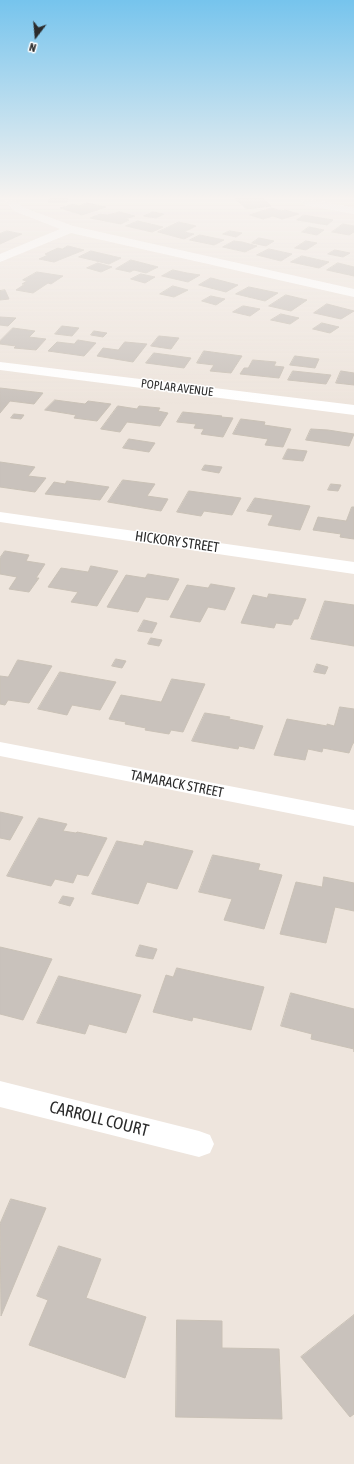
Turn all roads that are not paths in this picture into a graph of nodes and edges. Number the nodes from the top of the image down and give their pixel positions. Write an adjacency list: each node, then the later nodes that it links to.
1 (240, 267): 2 (street)
2 (354, 293)
3 (0, 366): 4 (street, POPLAR AVENUE)
4 (354, 410)
5 (0, 517): 6 (street, HICKORY STREET)
6 (354, 568)
7 (0, 749): 8 (street, TAMARACK STREET)
8 (354, 818)
9 (0, 1094): 10 (street, CARROLL COURT)
10 (199, 1144)

